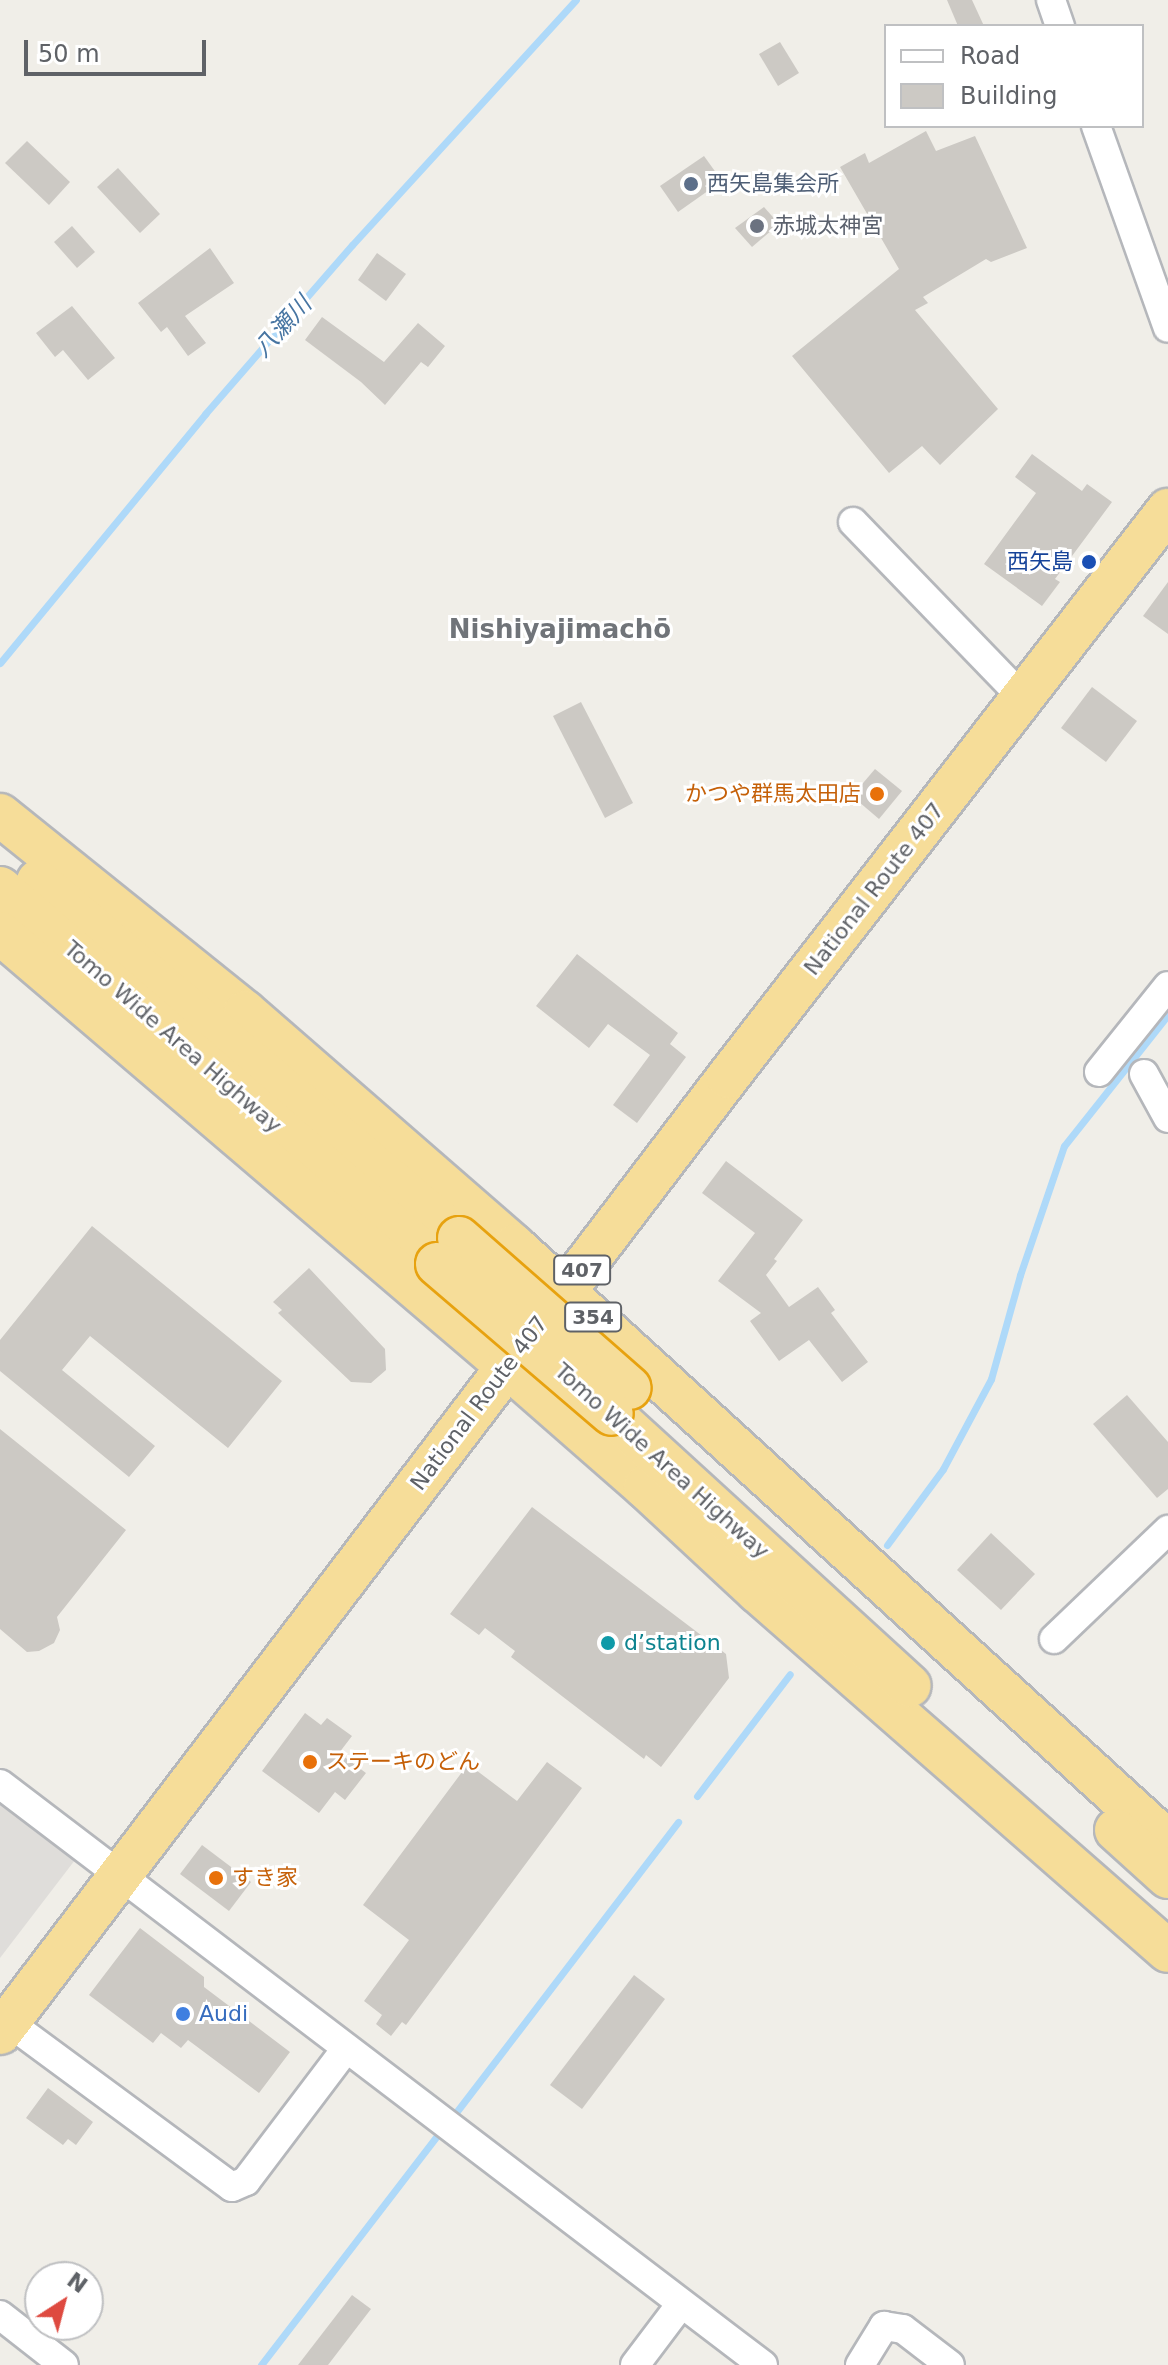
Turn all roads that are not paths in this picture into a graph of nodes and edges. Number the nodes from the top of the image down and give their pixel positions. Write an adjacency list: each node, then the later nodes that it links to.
1 (1051, 0): 2 (street)
2 (1059, 24)
3 (1097, 128): 4 (street)
4 (1168, 328)
5 (1168, 510): 7 (highway, National Route 407 / 407)
6 (853, 522): 7 (street)
7 (1022, 697): 17 (highway, National Route 407 / 407)
8 (0, 815): 17 (highway, 354)
9 (0, 849): 16 (highway, Tomo Wide Area Highway / 354)
10 (0, 888): 16 (highway, Tomo Wide Area Highway / 354)
11 (0, 933): 18 (highway)
12 (1168, 986): 13 (street)
13 (1099, 1072)
14 (1144, 1074): 15 (street)
15 (1168, 1118)
16 (448, 1251): 19 (highway, Tomo Wide Area Highway / 354, bridge)
17 (565, 1291): 18 (highway, National Route 407 / 407); 23 (highway, 354)
18 (508, 1367): 24 (highway, National Route 407 / 407); 27 (highway)
19 (621, 1401): 25 (highway, Tomo Wide Area Highway / 354); 26 (highway, Tomo Wide Area Highway / 354)
20 (1168, 1530): 21 (street)
21 (1054, 1639)
22 (0, 1784): 24 (street)
23 (1168, 1842)
24 (120, 1874): 28 (highway, National Route 407 / 407); 29 (street)
25 (1168, 1877)
26 (1168, 1921)
27 (1168, 1951)
28 (4, 2028): 29 (street)
29 (346, 2049): 30 (street)
30 (681, 2304): 33 (street); 34 (street)
31 (0, 2315): 32 (street)
32 (64, 2365)
33 (635, 2365)
34 (763, 2365)
35 (860, 2365): 36 (street)
36 (950, 2365)

